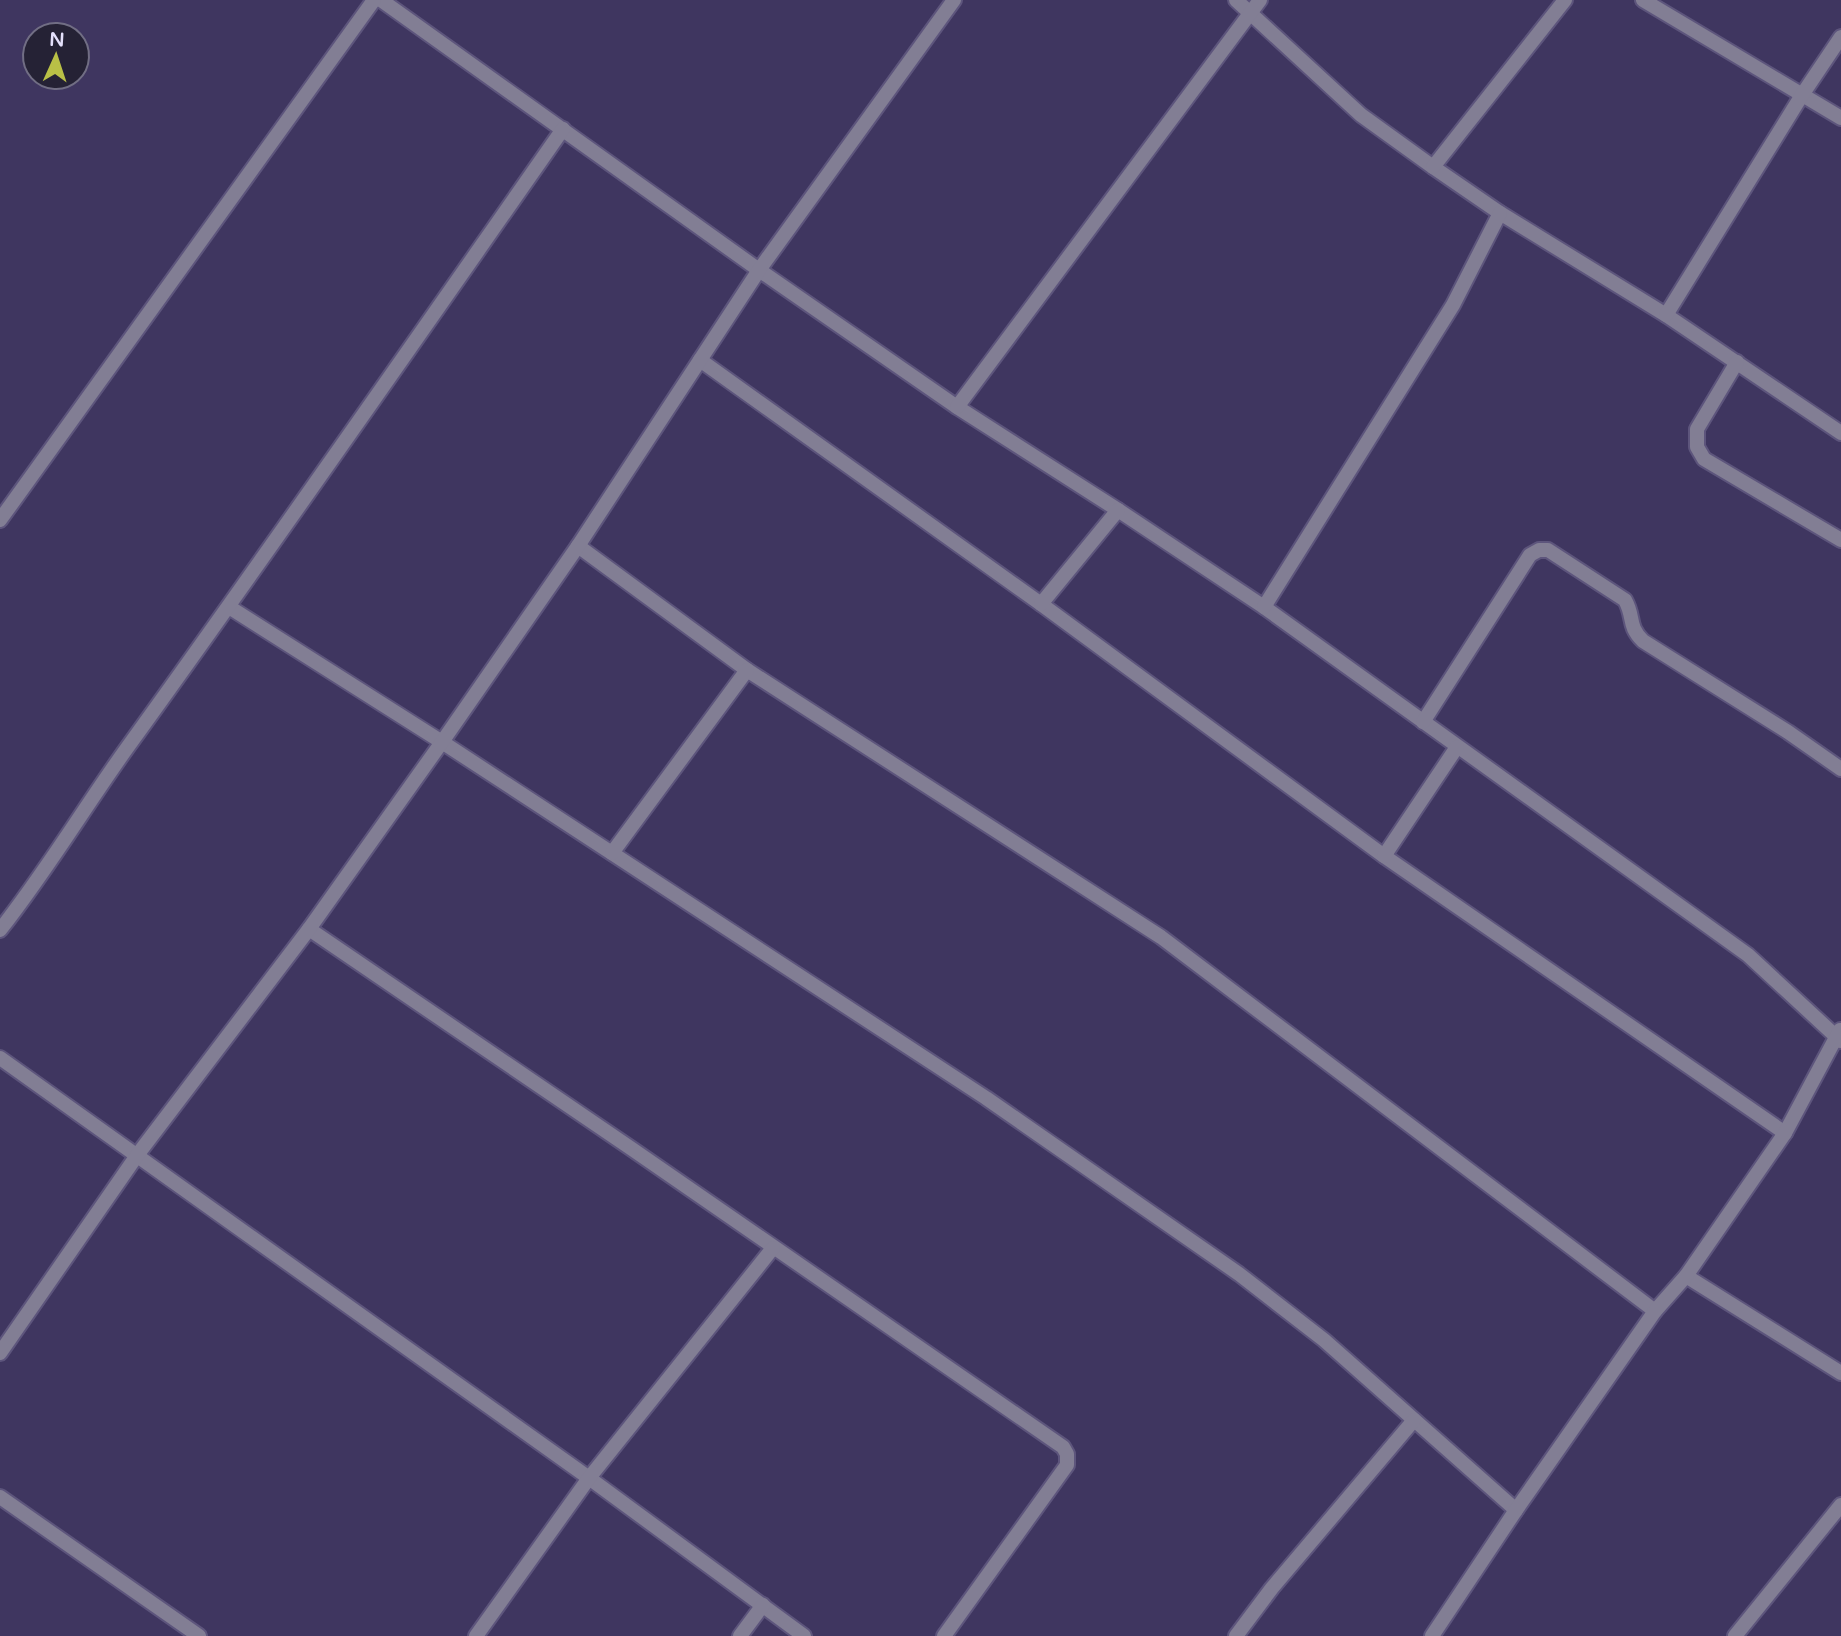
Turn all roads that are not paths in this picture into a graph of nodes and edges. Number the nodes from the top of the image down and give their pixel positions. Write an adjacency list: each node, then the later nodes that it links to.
1 (374, 0): 22 (street)
2 (381, 0): 12 (street)
3 (954, 0): 15 (street)
4 (1236, 0): 8 (street)
5 (1260, 0): 8 (street)
6 (1565, 0): 13 (street)
7 (1643, 0): 10 (street)
8 (1252, 13): 13 (street); 19 (street)
9 (1841, 37): 10 (street)
10 (1802, 95): 11 (street); 16 (street)
11 (1841, 118)
12 (563, 129): 15 (street); 26 (street)
13 (1433, 167): 14 (street)
14 (1500, 213): 16 (street); 27 (street)
15 (759, 270): 17 (street); 19 (street)
16 (1666, 314): 18 (street)
17 (700, 360): 24 (street); 25 (street)
18 (1737, 362): 20 (street); 23 (street)
19 (957, 407): 21 (street)
20 (1841, 433)
21 (1118, 510): 25 (street); 27 (street)
22 (0, 520)
23 (1841, 540)
24 (579, 546): 28 (street); 30 (street)
25 (1041, 604): 34 (street)
26 (229, 607): 30 (street); 36 (street)
27 (1264, 607): 29 (street)
28 (747, 670): 33 (street); 43 (street)
29 (1423, 722): 31 (street); 32 (street)
30 (442, 741): 33 (street); 35 (street)
31 (1457, 747): 34 (street); 37 (street)
32 (1841, 769)
33 (612, 853): 46 (street)
34 (1384, 856): 39 (street)
35 (309, 929): 40 (street); 41 (street)
36 (0, 930)
37 (1839, 1036): 39 (street)
38 (0, 1058): 40 (street)
39 (1785, 1133): 42 (street)
40 (138, 1154): 44 (street); 47 (street)
41 (774, 1248): 47 (street); 56 (street)
42 (1686, 1276): 43 (street); 45 (street)
43 (1655, 1311): 50 (street)
44 (0, 1353)
45 (1841, 1373)
46 (1414, 1420): 50 (street); 57 (street)
47 (589, 1478): 51 (street); 53 (street)
48 (0, 1497): 52 (street)
49 (1841, 1505): 59 (street)
50 (1516, 1510): 58 (street)
51 (763, 1605): 54 (street); 55 (street)
52 (199, 1636)
53 (475, 1636)
54 (740, 1636)
55 (804, 1636)
56 (944, 1636)
57 (1236, 1636)
58 (1432, 1636)
59 (1735, 1636)

